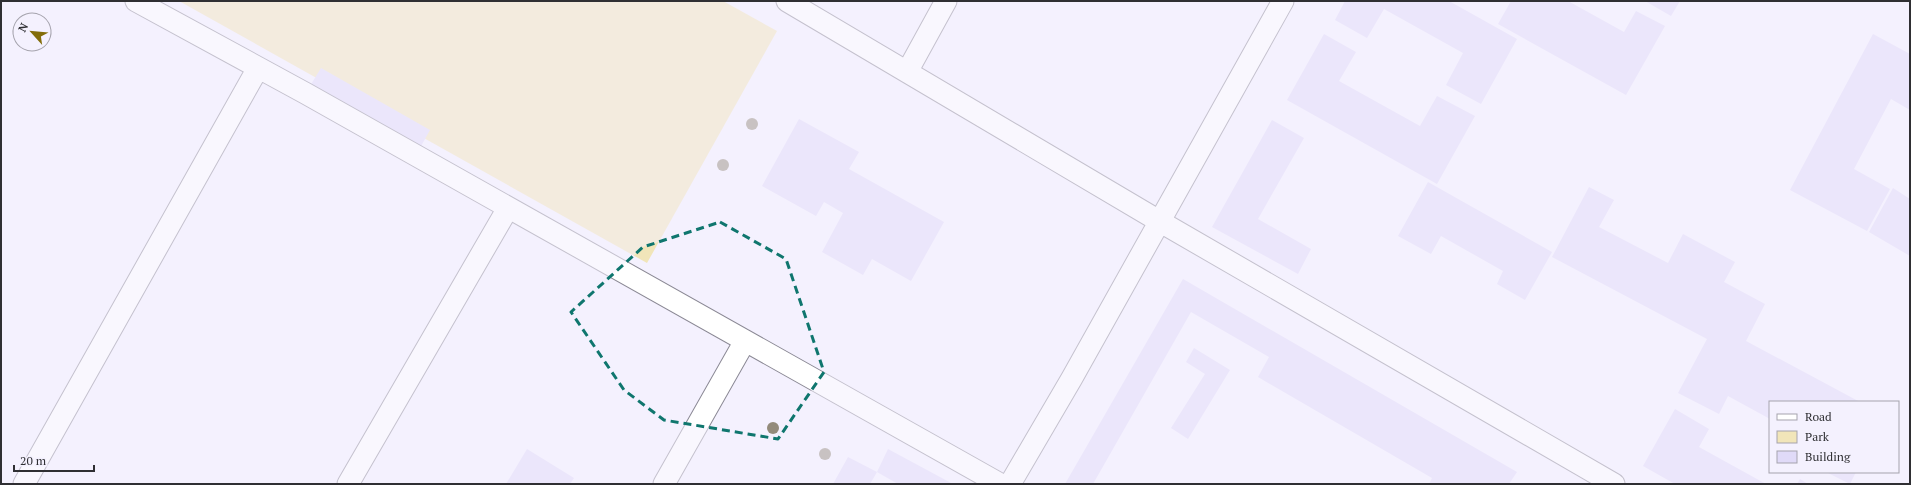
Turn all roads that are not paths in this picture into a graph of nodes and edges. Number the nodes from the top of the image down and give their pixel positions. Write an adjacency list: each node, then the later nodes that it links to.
1 (136, 1): 5 (street)
2 (787, 1): 6 (street)
3 (946, 1): 6 (street)
4 (1283, 1): 8 (street)
5 (258, 68): 7 (street); 10 (street)
6 (907, 72): 8 (street)
7 (508, 208): 9 (street); 11 (street)
8 (1159, 221): 14 (street); 15 (street)
9 (745, 341): 12 (street); 13 (street)
10 (24, 484)
11 (348, 484)
12 (664, 484)
13 (1000, 484)
14 (1010, 484)
15 (1614, 484)

